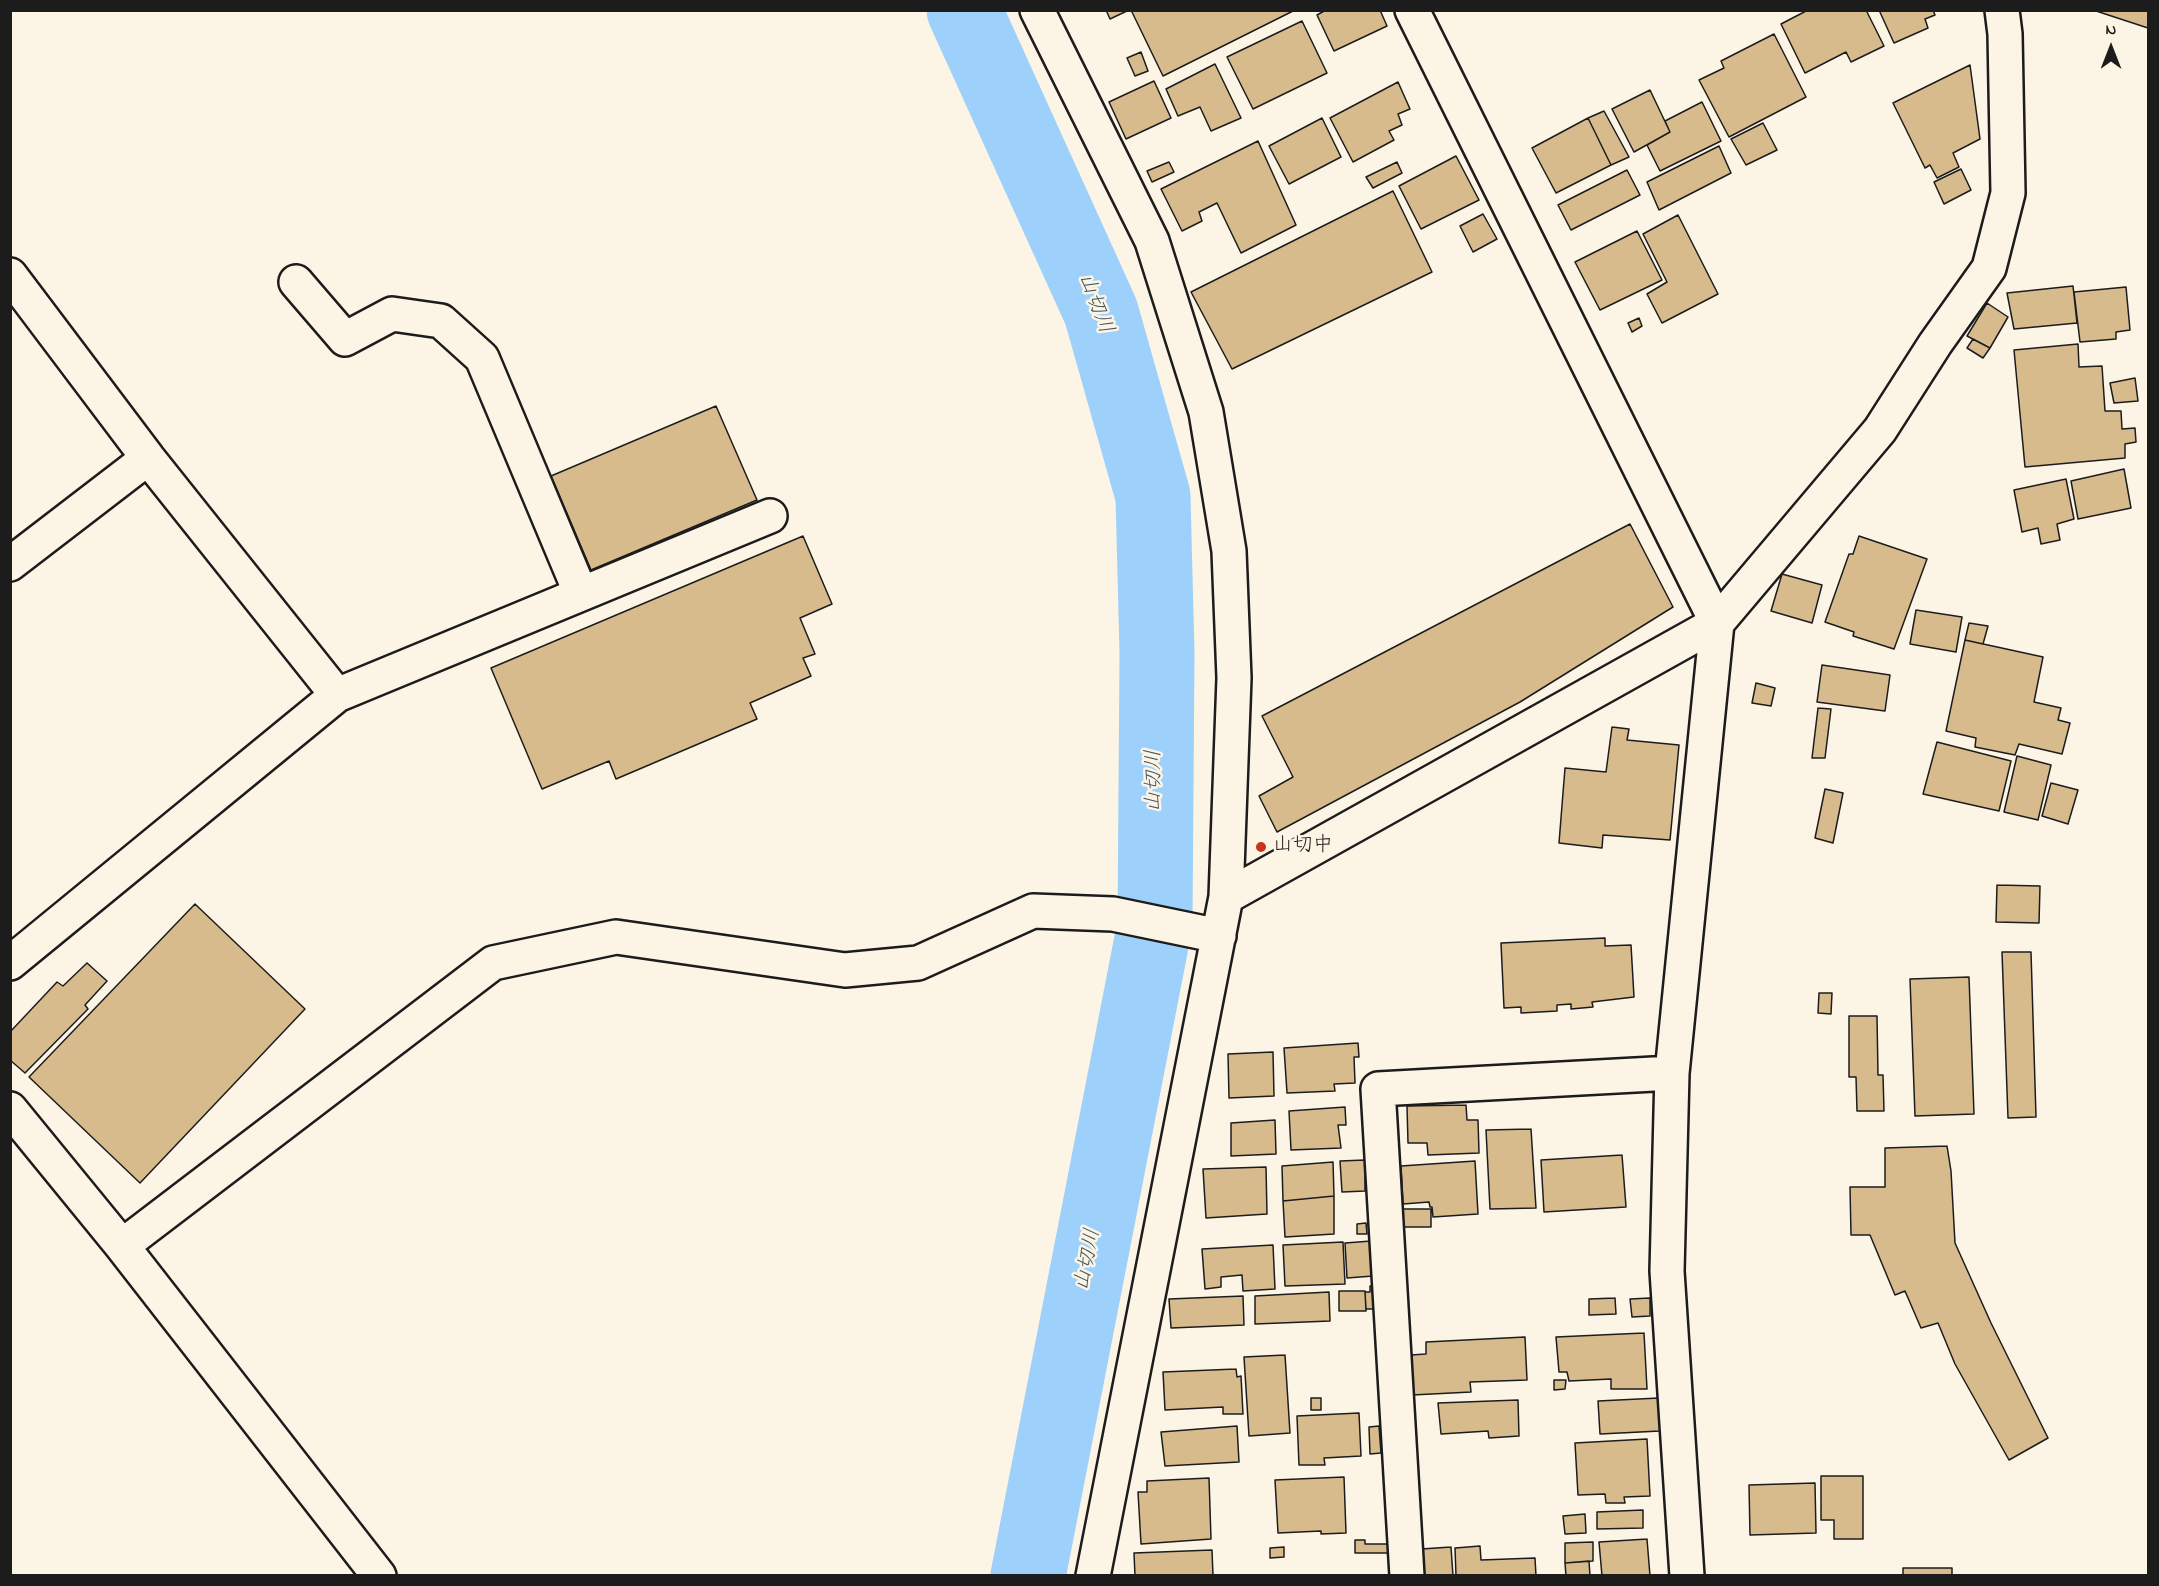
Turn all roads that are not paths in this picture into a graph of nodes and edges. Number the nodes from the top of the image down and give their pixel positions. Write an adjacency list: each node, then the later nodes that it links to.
1 (1037, 10): 12 (street)
2 (1412, 10): 10 (street)
3 (2002, 10): 10 (street)
4 (10, 275): 6 (street)
5 (296, 282): 9 (street)
6 (148, 458): 8 (street); 11 (street)
7 (770, 516): 9 (street)
8 (10, 564)
9 (581, 594): 11 (street)
10 (1717, 623): 12 (street); 15 (street)
11 (337, 695): 14 (street)
12 (1226, 897): 13 (street)
13 (1219, 936): 17 (street); 19 (street)
14 (10, 963)
15 (1672, 1072): 20 (street); 21 (street)
16 (10, 1109): 17 (street)
17 (122, 1246): 18 (street)
18 (379, 1575)
19 (1093, 1575)
20 (1407, 1575)
21 (1687, 1575)

